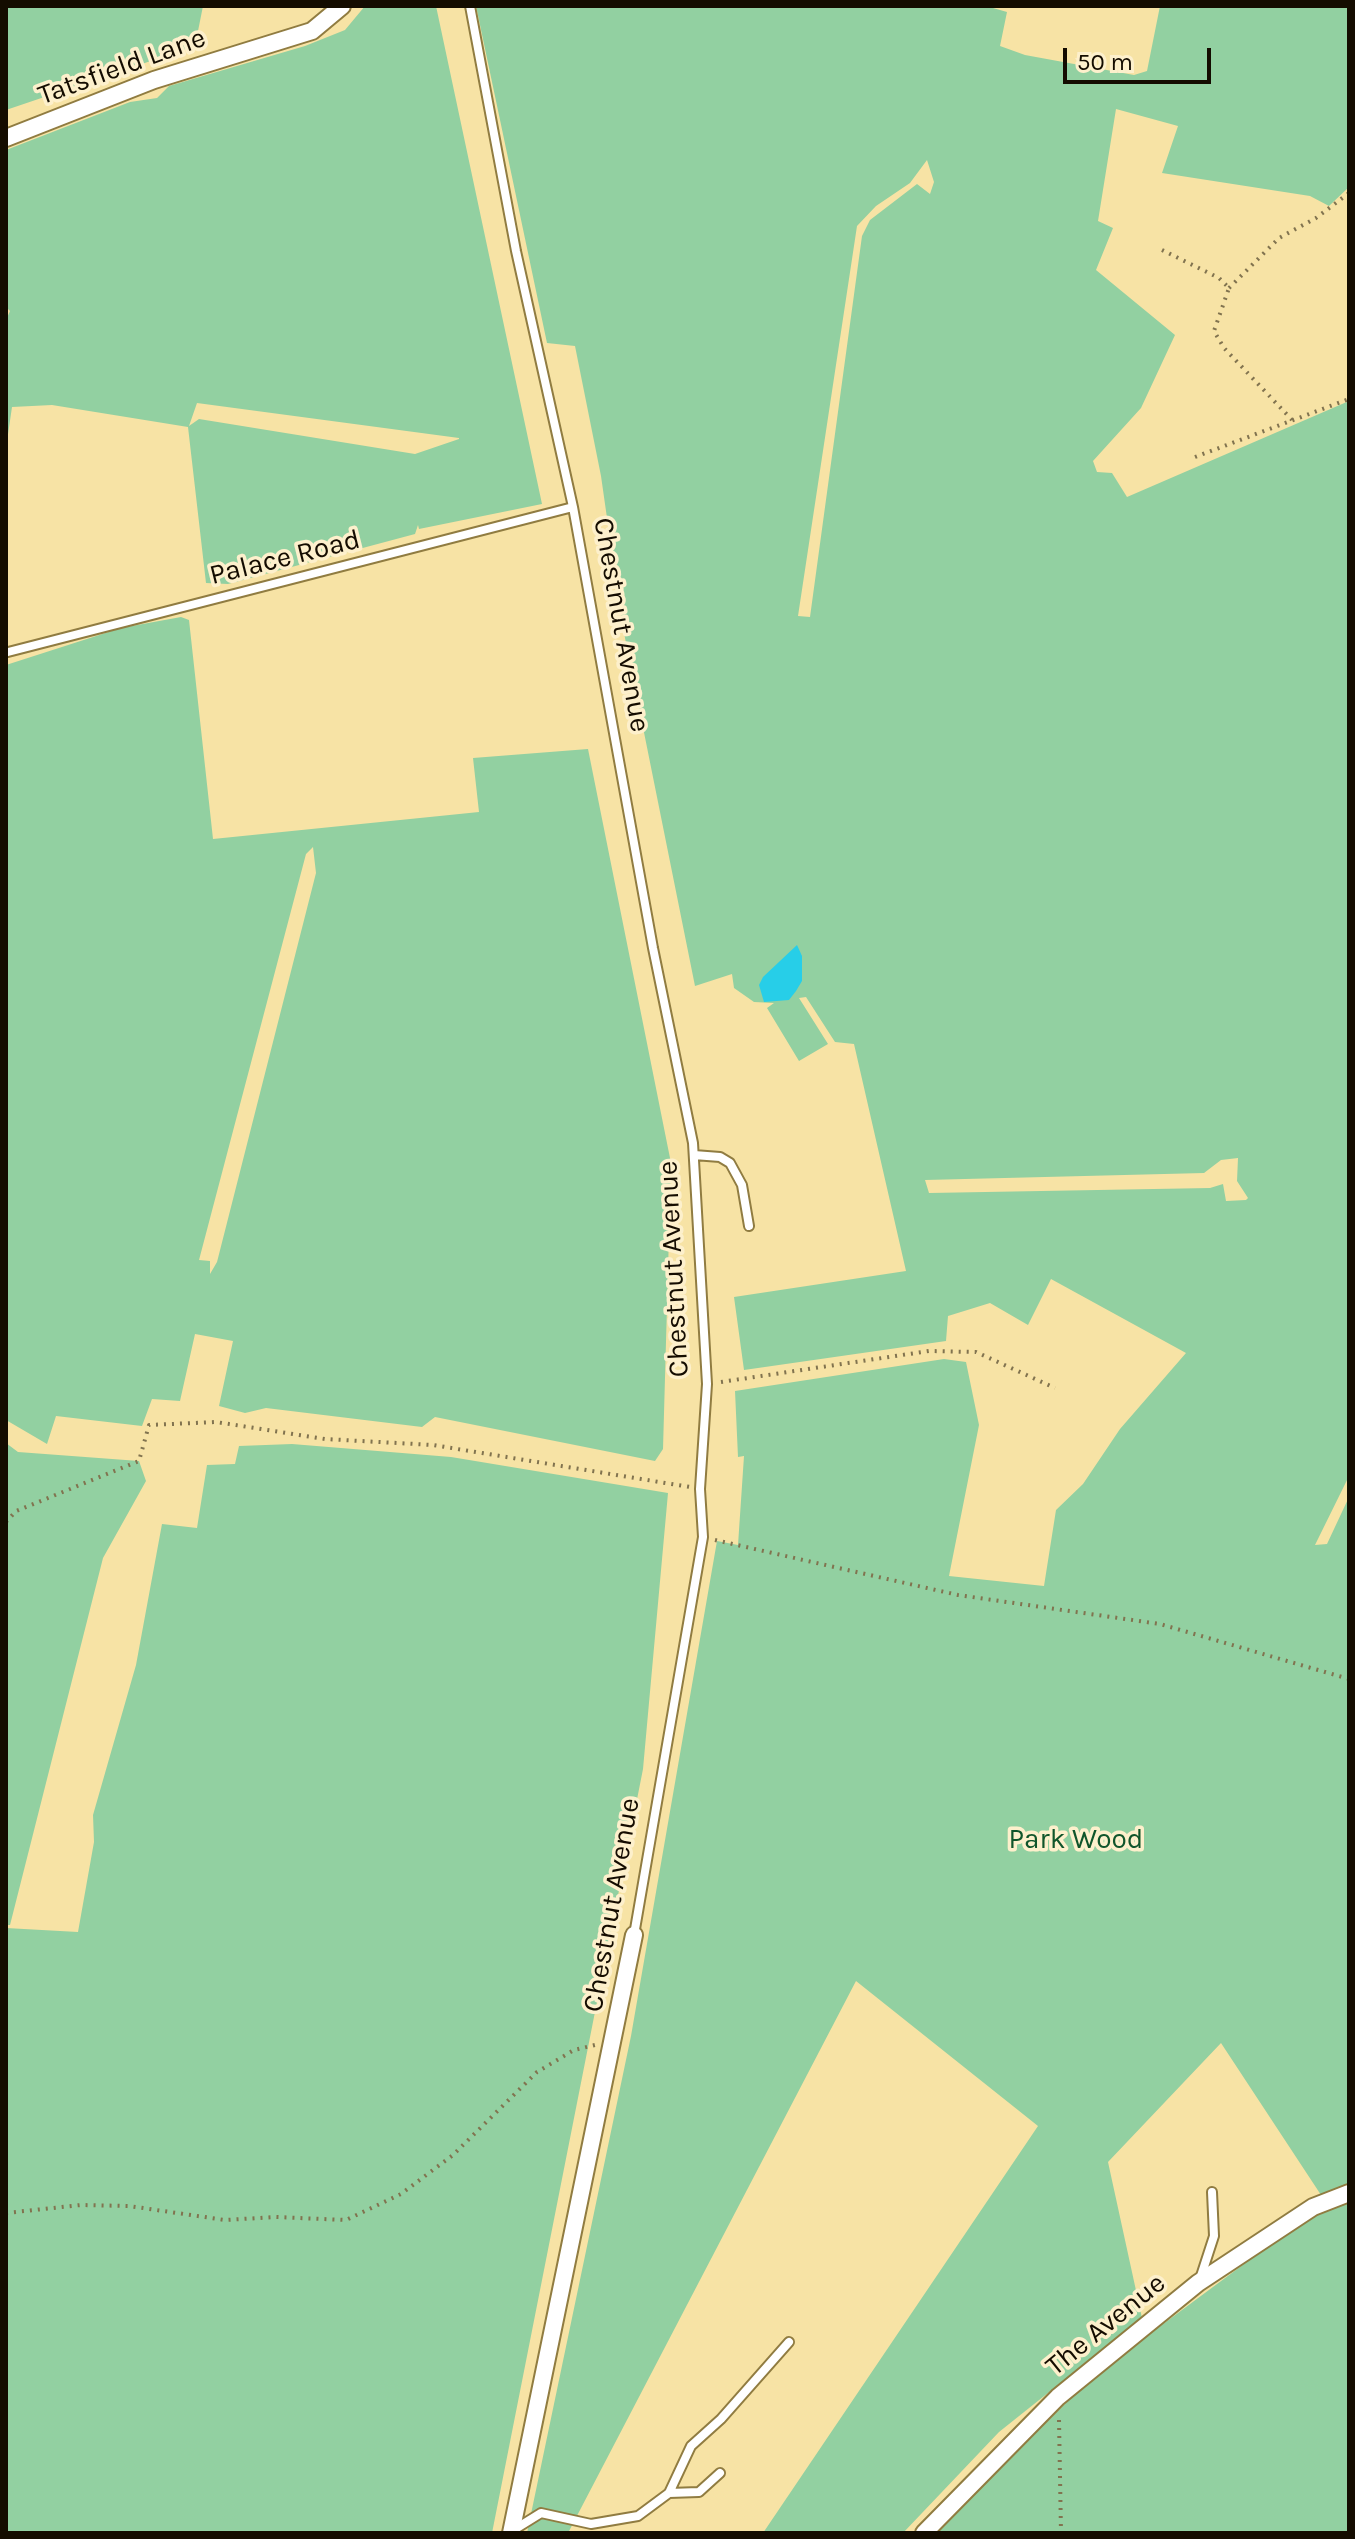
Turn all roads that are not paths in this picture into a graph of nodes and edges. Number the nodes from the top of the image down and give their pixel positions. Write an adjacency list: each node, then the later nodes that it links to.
1 (342, 6): 3 (street, Tatsfield Lane)
2 (470, 6): 4 (lane, Chestnut Avenue)
3 (6, 138)
4 (573, 507): 5 (lane, Palace Road); 6 (lane, Chestnut Avenue)
5 (8, 652)
6 (694, 1155): 7 (lane); 8 (lane, Chestnut Avenue)
7 (749, 1226)
8 (634, 1935): 15 (street, Chestnut Avenue)
9 (1212, 2192): 11 (lane)
10 (1349, 2193): 11 (street, The Avenue)
11 (1198, 2283): 16 (street, The Avenue)
12 (789, 2342): 14 (lane)
13 (720, 2473): 14 (lane)
14 (669, 2493): 15 (lane)
15 (511, 2532)
16 (924, 2533)

